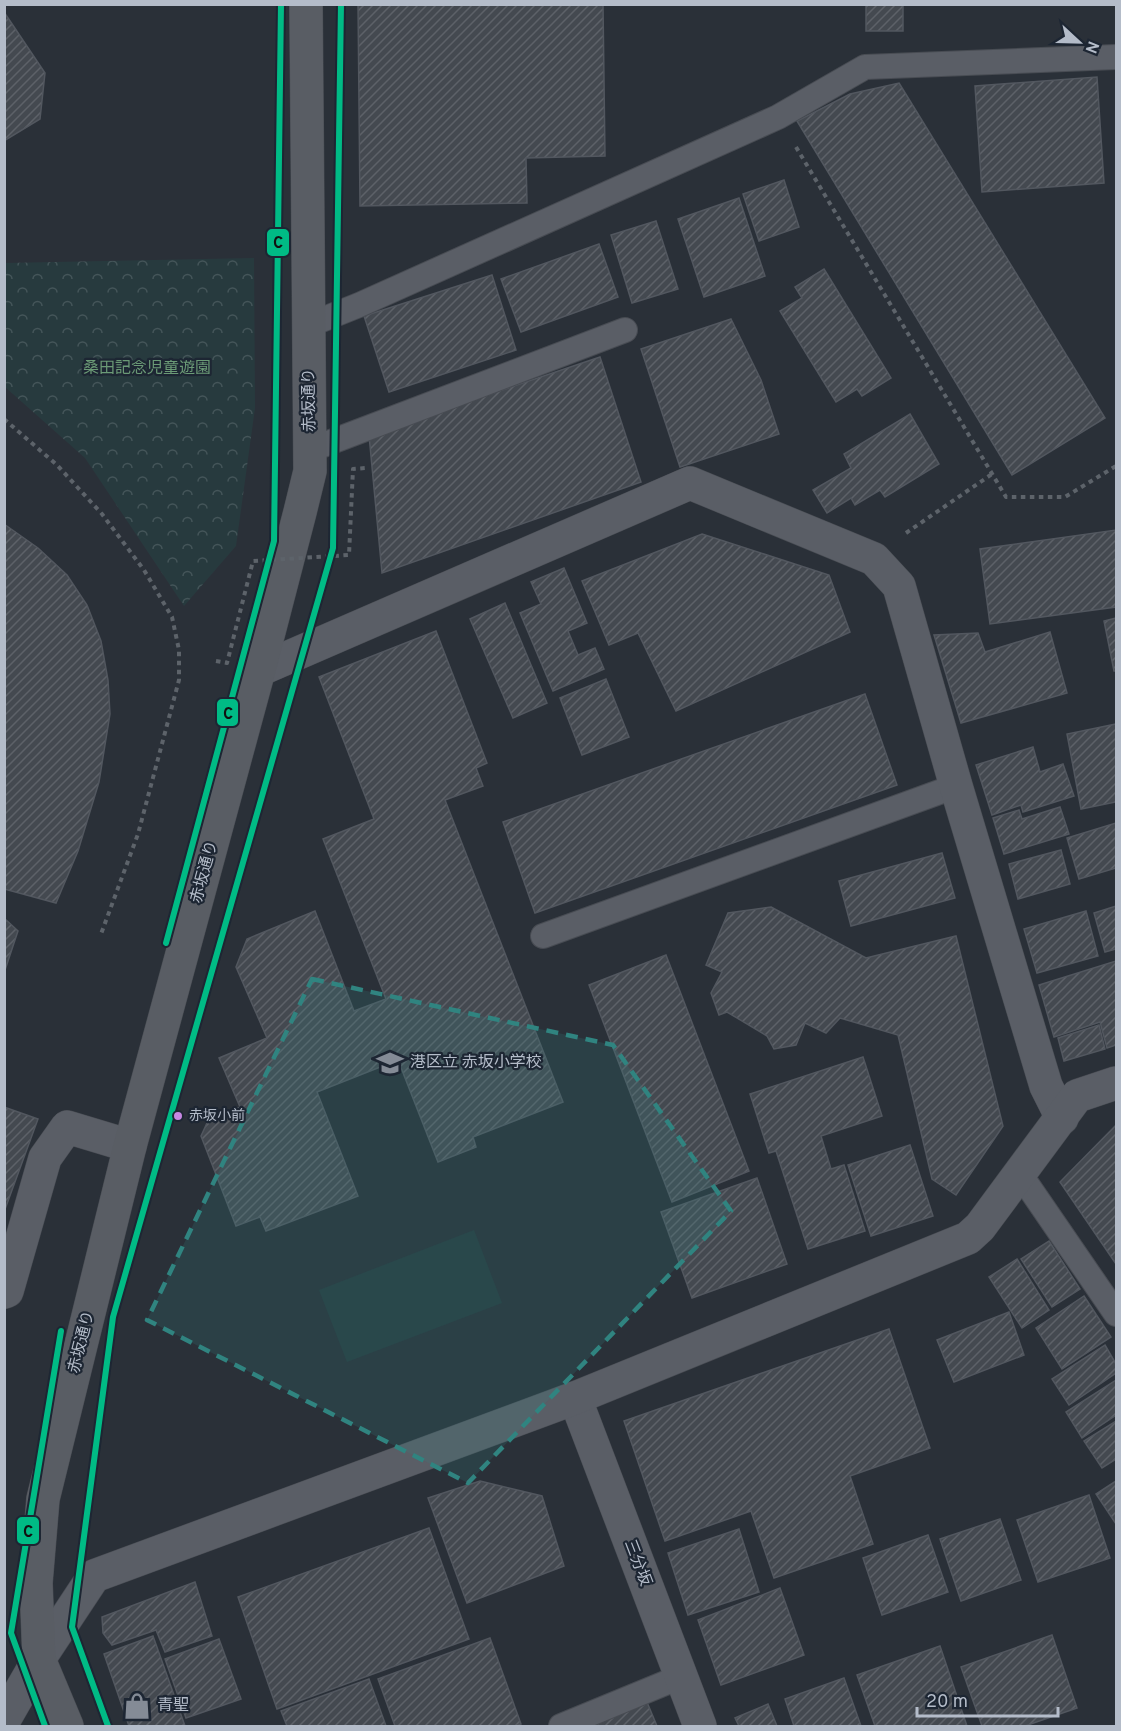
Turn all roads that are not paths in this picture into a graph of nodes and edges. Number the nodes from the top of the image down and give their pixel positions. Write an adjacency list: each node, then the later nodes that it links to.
1 (306, 4): 3 (main road, 赤坂通り)
2 (1116, 57): 3 (lane)
3 (309, 325): 5 (main road, 赤坂通り)
4 (625, 330): 5 (lane)
5 (310, 450): 6 (main road, 赤坂通り)
6 (259, 670): 7 (street); 11 (main road, 赤坂通り)
7 (956, 786): 8 (lane); 10 (street)
8 (543, 936)
9 (1116, 1083): 10 (street)
10 (1062, 1118): 12 (street)
11 (130, 1146): 13 (street); 16 (main road, 赤坂通り)
12 (1020, 1174): 14 (lane); 15 (street)
13 (4, 1292)
14 (1116, 1314)
15 (575, 1398): 16 (street); 17 (street, 三分坂)
16 (39, 1659): 18 (street); 19 (main road, 赤坂通り)
17 (680, 1677): 20 (lane); 21 (street, 三分坂)
18 (4, 1720)
19 (67, 1726)
20 (561, 1726)
21 (700, 1726)

